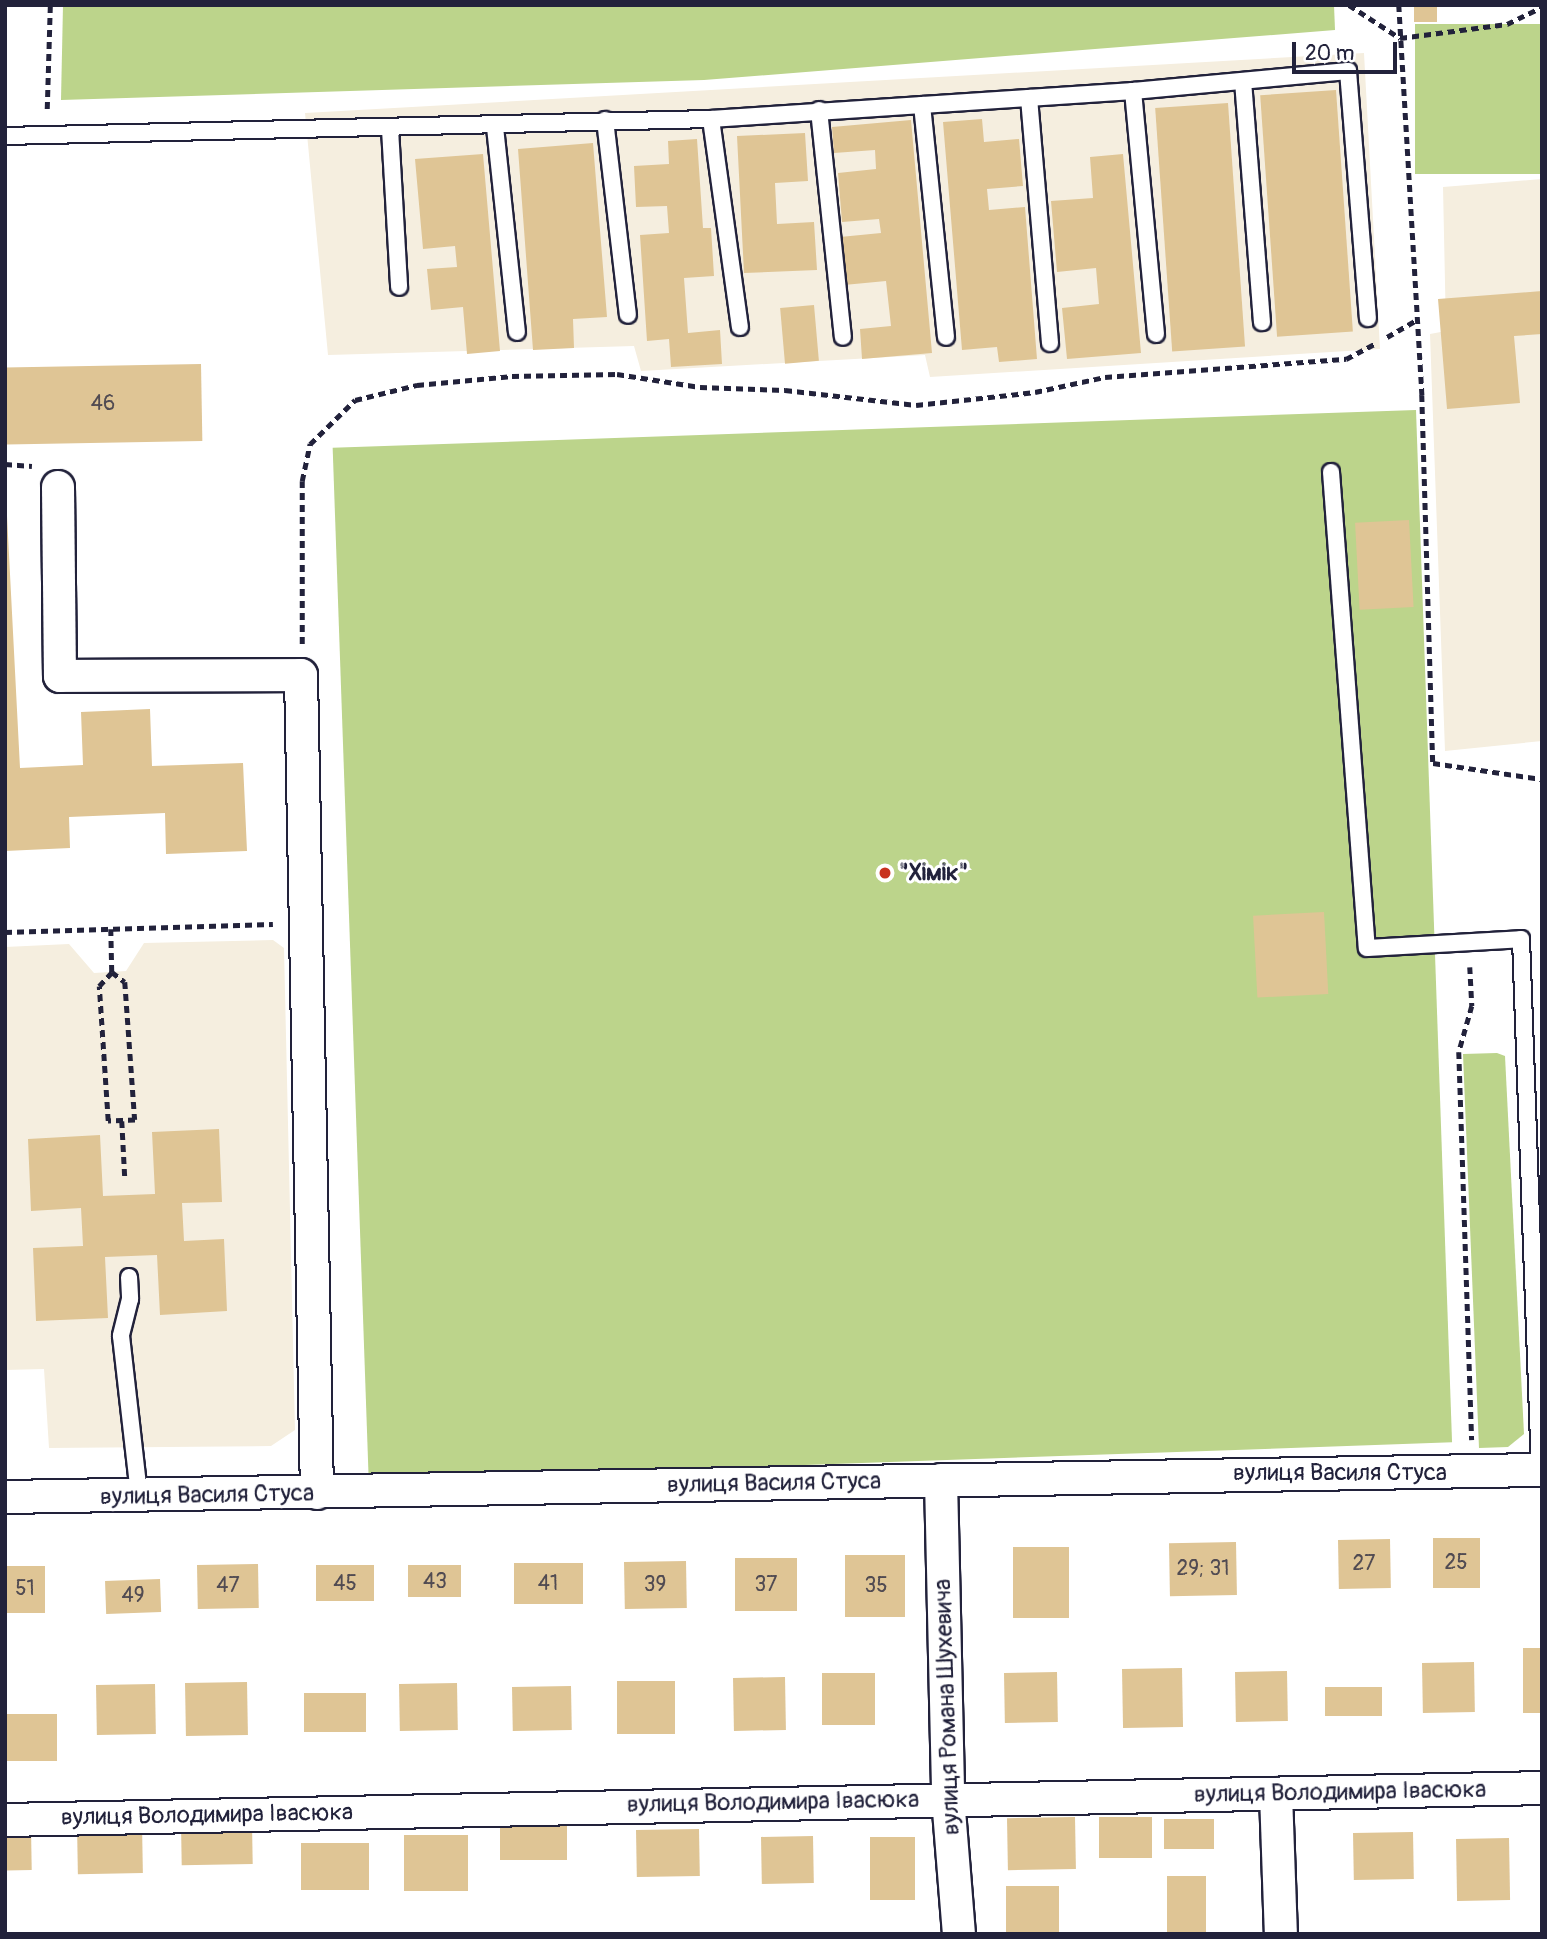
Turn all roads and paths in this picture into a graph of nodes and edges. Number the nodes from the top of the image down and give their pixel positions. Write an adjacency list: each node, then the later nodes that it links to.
1 (50, 5): 16 (path)
2 (1349, 5): 5 (path)
3 (1399, 5): 5 (path)
4 (1542, 7): 5 (path)
5 (1400, 38): 20 (path)
6 (1243, 81): 7 (lane); 19 (lane); 21 (lane)
7 (1133, 91): 8 (lane); 24 (lane)
8 (1029, 98): 9 (lane); 27 (lane)
9 (922, 105): 10 (lane); 26 (lane)
10 (819, 110): 11 (lane); 25 (lane)
11 (711, 119): 12 (lane); 22 (lane)
12 (605, 120): 13 (lane); 18 (lane)
13 (495, 127): 14 (lane); 23 (lane)
14 (390, 129): 16 (lane); 17 (lane)
15 (5, 136): 16 (lane)
16 (46, 136)
17 (399, 287)
18 (628, 315)
19 (1368, 318)
20 (1417, 320): 30 (path); 31 (path)
21 (1262, 321)
22 (740, 327)
23 (517, 332)
24 (1156, 334)
25 (843, 337)
26 (946, 337)
27 (1050, 343)
28 (1331, 472): 40 (lane)
29 (58, 487): 30 (street)
30 (301, 675): 32 (street)
31 (1542, 779)
32 (305, 924): 33 (path); 43 (street)
33 (111, 929): 34 (path); 36 (path)
34 (5, 932)
35 (1466, 966): 41 (path)
36 (112, 972): 37 (path); 37 (path)
37 (122, 1121): 38 (path)
38 (125, 1178)
39 (129, 1277): 44 (lane)
40 (1541, 1470): 41 (street, вулиця Василя Стуса)
41 (1474, 1472): 42 (street, вулиця Василя Стуса)
42 (941, 1480): 43 (street, вулиця Василя Стуса); 48 (street, вулиця Романа Шухевича)
43 (317, 1493): 44 (street, вулиця Василя Стуса)
44 (139, 1495): 45 (street, вулиця Василя Стуса)
45 (5, 1497)
46 (1542, 1788): 47 (street, вулиця Володимира Івасюка)
47 (1276, 1794): 48 (street, вулиця Володимира Івасюка); 51 (street)
48 (948, 1798): 49 (street, вулиця Володимира Івасюка); 50 (street, вулиця Романа Шухевича)
49 (5, 1820)
50 (960, 1934)
51 (1281, 1934)

